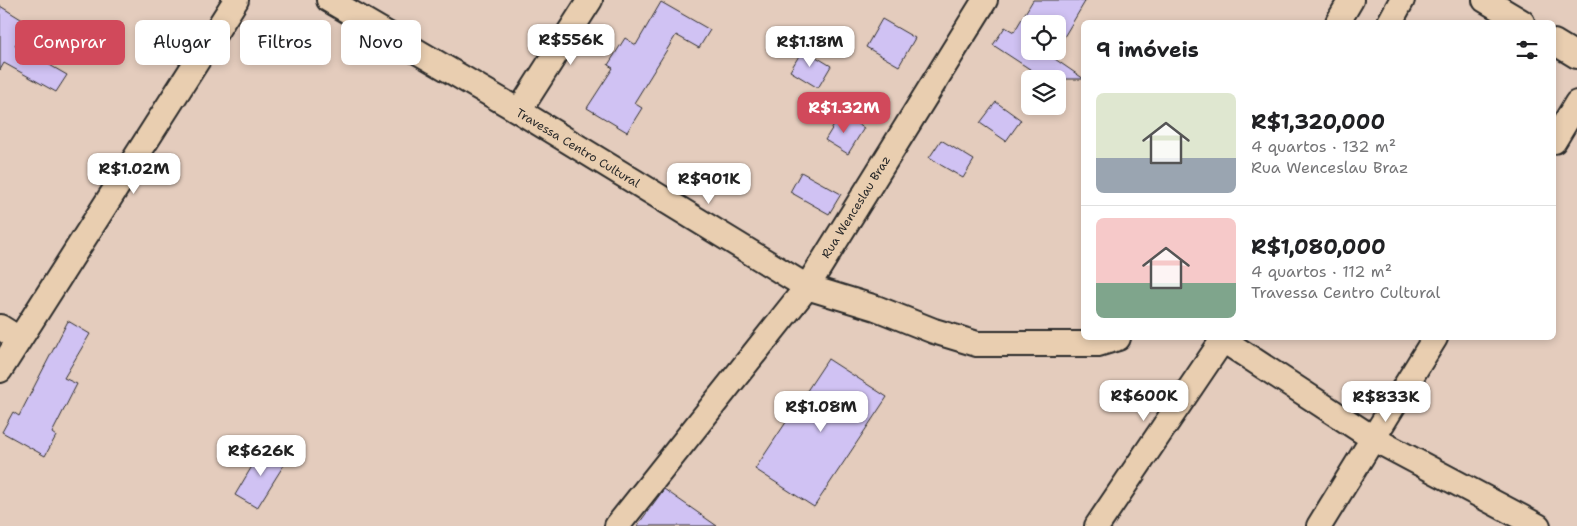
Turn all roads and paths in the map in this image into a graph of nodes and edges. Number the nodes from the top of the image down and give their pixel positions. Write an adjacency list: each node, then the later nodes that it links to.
1 (236, 0): 17 (street)
2 (329, 0): 14 (street, Travessa Centro Cultural)
3 (590, 0): 14 (street)
4 (985, 0): 16 (street, Rua Wenceslau Braz)
5 (1351, 0): 8 (street)
6 (1402, 0): 9 (street)
7 (1486, 0): 10 (street)
8 (1339, 20)
9 (1391, 20)
10 (1519, 20)
11 (1556, 43): 12 (street)
12 (1577, 56)
13 (1577, 103): 15 (street)
14 (519, 111): 16 (street, Travessa Centro Cultural)
15 (1556, 138)
16 (807, 287): 18 (street, Travessa Centro Cultural); 24 (street, Rua Wenceslau Braz)
17 (10, 333): 22 (street)
18 (1111, 340)
19 (1223, 340): 25 (street)
20 (1226, 340): 23 (street)
21 (1434, 340): 23 (street)
22 (0, 370)
23 (1374, 439): 26 (street); 27 (street)
24 (617, 526)
25 (1097, 526)
26 (1319, 526)
27 (1538, 526)

